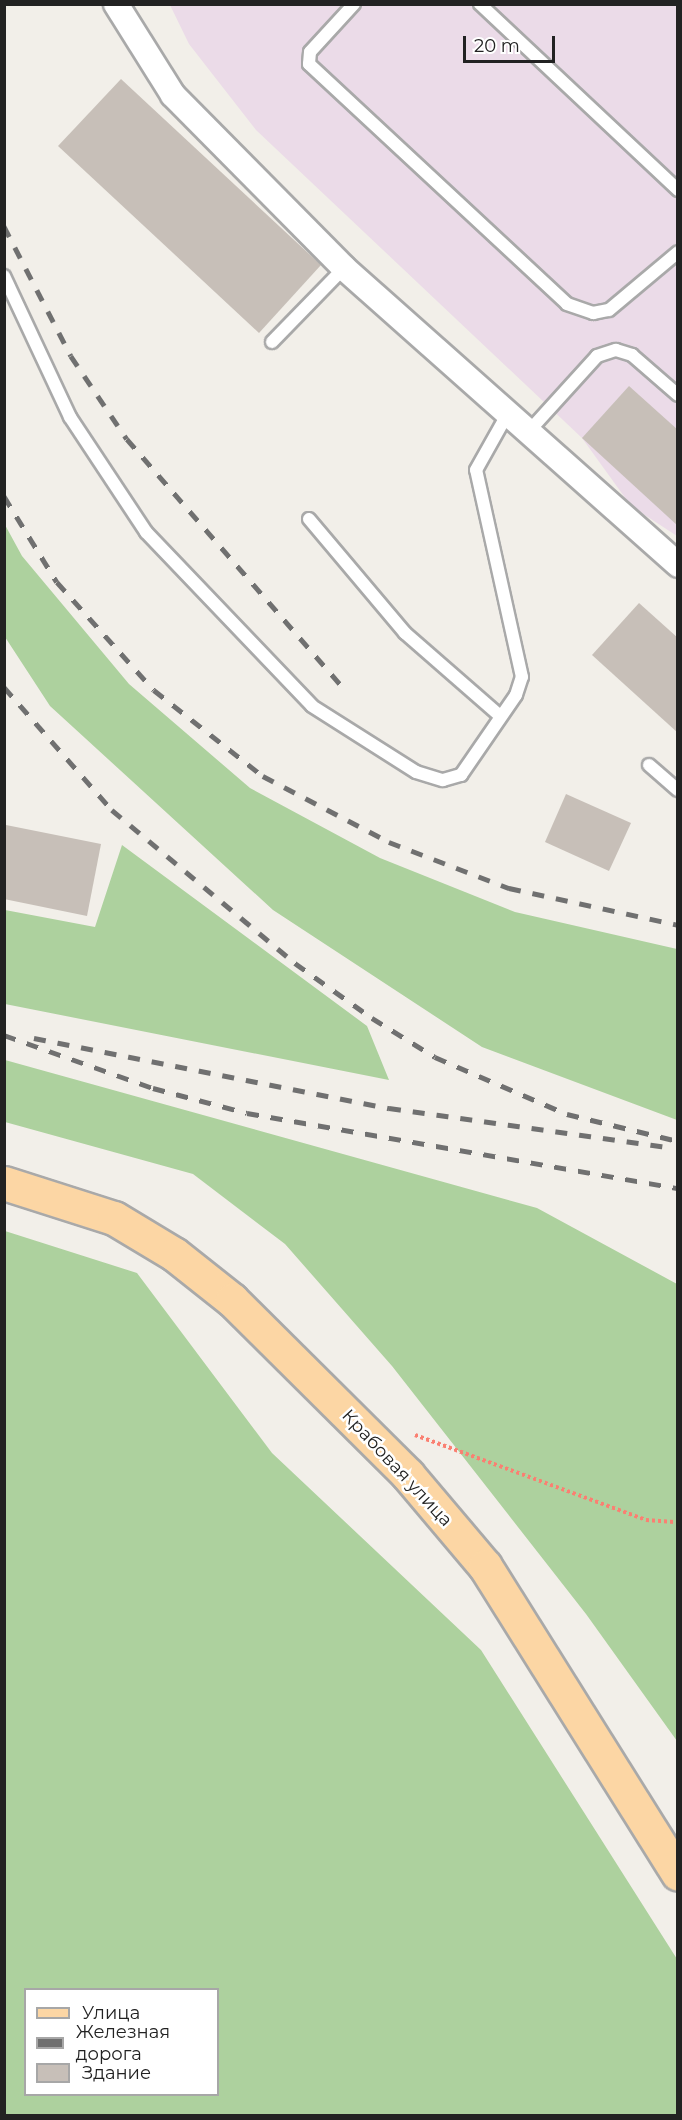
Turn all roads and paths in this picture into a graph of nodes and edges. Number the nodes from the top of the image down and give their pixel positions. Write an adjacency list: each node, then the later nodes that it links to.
1 (116, 4): 6 (street)
2 (354, 4): 5 (lane)
3 (480, 4): 4 (lane)
4 (678, 190)
5 (678, 252)
6 (344, 268): 8 (lane); 10 (street)
7 (4, 276): 14 (lane)
8 (272, 342)
9 (678, 395): 11 (lane)
10 (508, 413): 11 (street); 14 (lane)
11 (530, 430): 13 (street)
12 (309, 519): 14 (lane)
13 (678, 565)
14 (500, 716)
15 (649, 765): 16 (lane)
16 (678, 790)
17 (4, 1184): 20 (main road, Крабовая улица)
18 (402, 1430): 19 (path)
19 (678, 1522)
20 (678, 1874)

